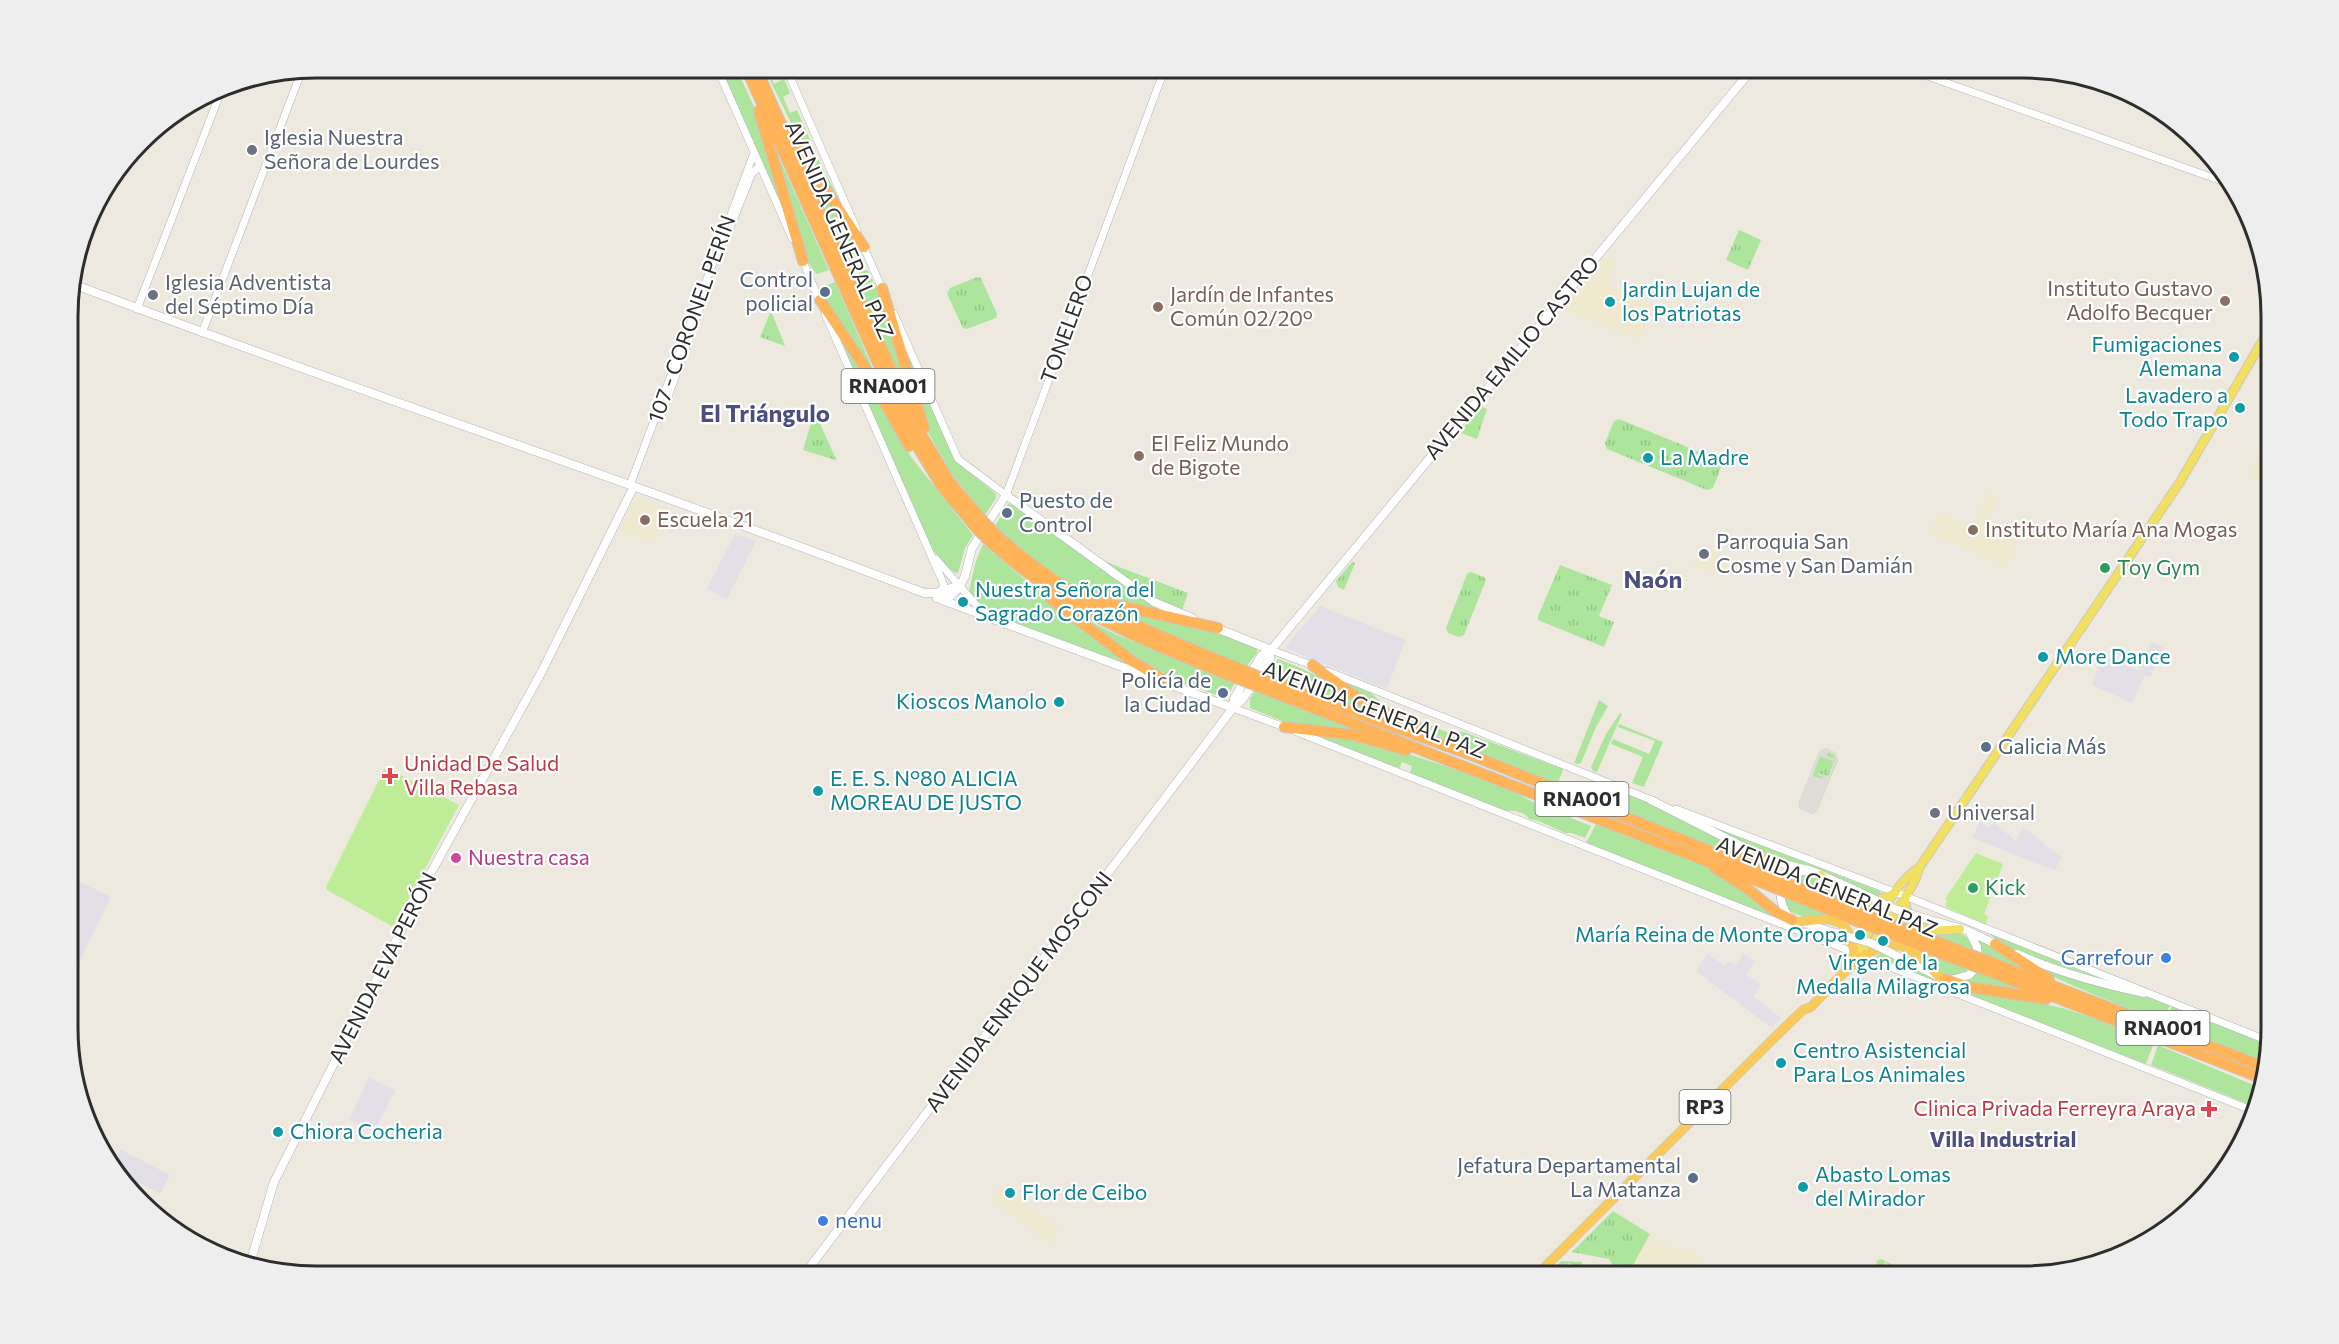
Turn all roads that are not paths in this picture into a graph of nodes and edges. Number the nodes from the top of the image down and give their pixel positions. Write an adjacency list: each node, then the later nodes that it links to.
1 (721, 78): 11 (street)
2 (759, 78): 15 (highway)
3 (759, 78): 23 (highway, AVENIDA GENERAL PAZ / RNA001)
4 (760, 78): 14 (highway)
5 (790, 78): 14 (street, AVENIDA GENERAL PAZ)
6 (1161, 78): 25 (street, TONELERO)
7 (1745, 78): 34 (main road, AVENIDA EMILIO CASTRO)
8 (1933, 78): 13 (street)
9 (299, 79): 21 (street)
10 (218, 100): 19 (street)
11 (754, 153): 12 (street); 24 (street, 107 - CORONEL PERÍN)
12 (760, 166): 15 (street); 24 (street, 107 - CORONEL PERÍN)
13 (2217, 178)
14 (864, 247): 17 (street, AVENIDA GENERAL PAZ)
15 (803, 261): 18 (street)
16 (80, 287): 19 (main road)
17 (882, 288): 23 (highway); 25 (street, AVENIDA GENERAL PAZ)
18 (820, 300): 20 (highway)
19 (137, 309): 21 (main road)
20 (836, 331): 23 (highway); 27 (street)
21 (202, 333): 24 (main road)
22 (2261, 343): 48 (main road)
23 (946, 485): 26 (highway, AVENIDA GENERAL PAZ / RNA001, bridge)
24 (632, 486): 31 (main road); 64 (main road, AVENIDA EVA PERÓN)
25 (1006, 495): 30 (main road, TONELERO); 33 (main road, AVENIDA GENERAL PAZ)
26 (990, 536): 28 (highway, AVENIDA GENERAL PAZ / RNA001); 29 (highway, AVENIDA GENERAL PAZ / RNA001)
27 (932, 554): 30 (street); 31 (street)
28 (1023, 572): 36 (highway, AVENIDA GENERAL PAZ / RNA001); 38 (highway)
29 (1041, 573): 33 (highway); 36 (highway, AVENIDA GENERAL PAZ / RNA001)
30 (960, 585): 31 (main road); 32 (street)
31 (938, 596): 32 (main road)
32 (988, 618): 38 (main road)
33 (1218, 628): 34 (main road, AVENIDA GENERAL PAZ)
34 (1271, 650): 35 (street, AVENIDA GENERAL PAZ); 37 (main road, AVENIDA EMILIO CASTRO)
35 (1312, 665): 43 (highway); 45 (street, AVENIDA GENERAL PAZ)
36 (1231, 671): 39 (highway, AVENIDA GENERAL PAZ / RNA001, bridge)
37 (1256, 671)
38 (1169, 683): 41 (main road)
39 (1269, 686): 43 (highway, AVENIDA GENERAL PAZ / RNA001); 44 (highway, AVENIDA GENERAL PAZ / RNA001)
40 (1246, 687): 41 (main road)
41 (1233, 708): 42 (street); 65 (main road, AVENIDA ENRIQUE MOSCONI)
42 (1284, 727): 44 (highway); 56 (street)
43 (1466, 753): 46 (highway, AVENIDA GENERAL PAZ / RNA001)
44 (1474, 769): 46 (highway, AVENIDA GENERAL PAZ / RNA001)
45 (1651, 800): 47 (main road); 51 (street, AVENIDA GENERAL PAZ)
46 (1695, 850): 47 (highway); 53 (highway); 59 (highway, AVENIDA GENERAL PAZ / RNA001, bridge)
47 (1769, 860): 49 (main road)
48 (1919, 868): 51 (main road); 52 (main road)
49 (1812, 871): 50 (main road); 53 (main road)
50 (1821, 875): 51 (main road); 54 (main road, bridge)
51 (1896, 892): 52 (street, AVENIDA GENERAL PAZ); 56 (main road)
52 (1905, 896): 54 (main road); 56 (main road); 58 (street, AVENIDA GENERAL PAZ)
53 (1795, 921): 56 (highway); 57 (main road, bridge)
54 (1965, 930): 55 (main road); 57 (main road)
55 (1995, 944): 58 (main road); 59 (highway)
56 (1857, 955): 57 (highway); 63 (street); 66 (highway, RP3)
57 (1942, 978): 59 (highway)
58 (2144, 993): 60 (street, AVENIDA GENERAL PAZ)
59 (2080, 1001): 61 (highway, AVENIDA GENERAL PAZ / RNA001); 62 (highway, AVENIDA GENERAL PAZ / RNA001)
60 (2260, 1038)
61 (2258, 1065)
62 (2256, 1076)
63 (2247, 1108)
64 (252, 1257)
65 (811, 1266)
66 (1546, 1266)

